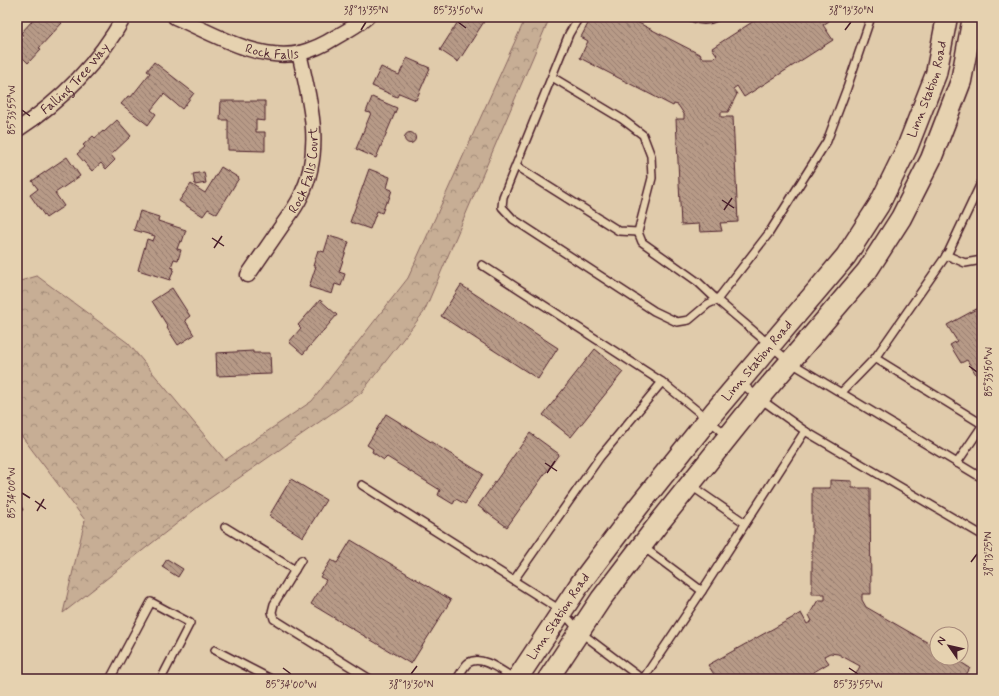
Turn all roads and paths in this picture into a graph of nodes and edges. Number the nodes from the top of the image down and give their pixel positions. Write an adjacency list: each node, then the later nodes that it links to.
1 (124, 17): 12 (street, Falling Tree Way)
2 (175, 17): 10 (street, Rock Falls)
3 (367, 17): 10 (street, Rock Falls)
4 (578, 17): 11 (lane)
5 (692, 17): 6 (lane)
6 (716, 17)
7 (871, 17): 20 (lane)
8 (947, 17): 21 (street, Linn Station Road)
9 (976, 18): 23 (street, Linn Station Road)
10 (299, 53): 19 (street, Rock Falls Court)
11 (552, 77): 13 (lane); 15 (lane)
12 (17, 130)
13 (516, 166): 15 (lane); 20 (lane)
14 (981, 186): 16 (lane)
15 (638, 232): 20 (lane)
16 (946, 256): 17 (lane); 22 (lane)
17 (982, 260)
18 (482, 266): 24 (lane)
19 (248, 275)
20 (717, 300): 21 (lane)
21 (770, 345): 23 (lane); 25 (street, Linn Station Road)
22 (875, 358): 26 (lane); 29 (lane)
23 (790, 362): 26 (lane); 27 (street, Linn Station Road)
24 (662, 382): 28 (lane); 42 (lane)
25 (740, 382): 27 (lane); 28 (street, Linn Station Road)
26 (841, 392): 32 (lane)
27 (759, 398): 30 (lane); 31 (street, Linn Station Road)
28 (708, 420): 31 (lane); 44 (street, Linn Station Road)
29 (982, 425): 32 (lane)
30 (804, 431): 36 (lane); 38 (lane)
31 (729, 436): 35 (street, Linn Station Road)
32 (958, 463): 33 (lane)
33 (982, 478)
34 (362, 485): 42 (lane)
35 (689, 485): 36 (lane); 39 (street, Linn Station Road)
36 (745, 523): 43 (lane)
37 (225, 527): 41 (lane)
38 (982, 535)
39 (642, 546): 43 (lane); 45 (street, Linn Station Road)
40 (301, 560): 41 (lane)
41 (295, 570): 50 (lane)
42 (514, 580): 44 (lane)
43 (702, 591): 54 (lane)
44 (562, 611): 45 (lane); 52 (street, Linn Station Road)
45 (580, 632): 53 (street, Linn Station Road); 54 (lane)
46 (215, 650): 49 (lane)
47 (110, 679): 48 (lane)
48 (161, 679)
49 (271, 679)
50 (370, 679)
51 (457, 679): 52 (lane)
52 (516, 679)
53 (548, 679)
54 (642, 679)

